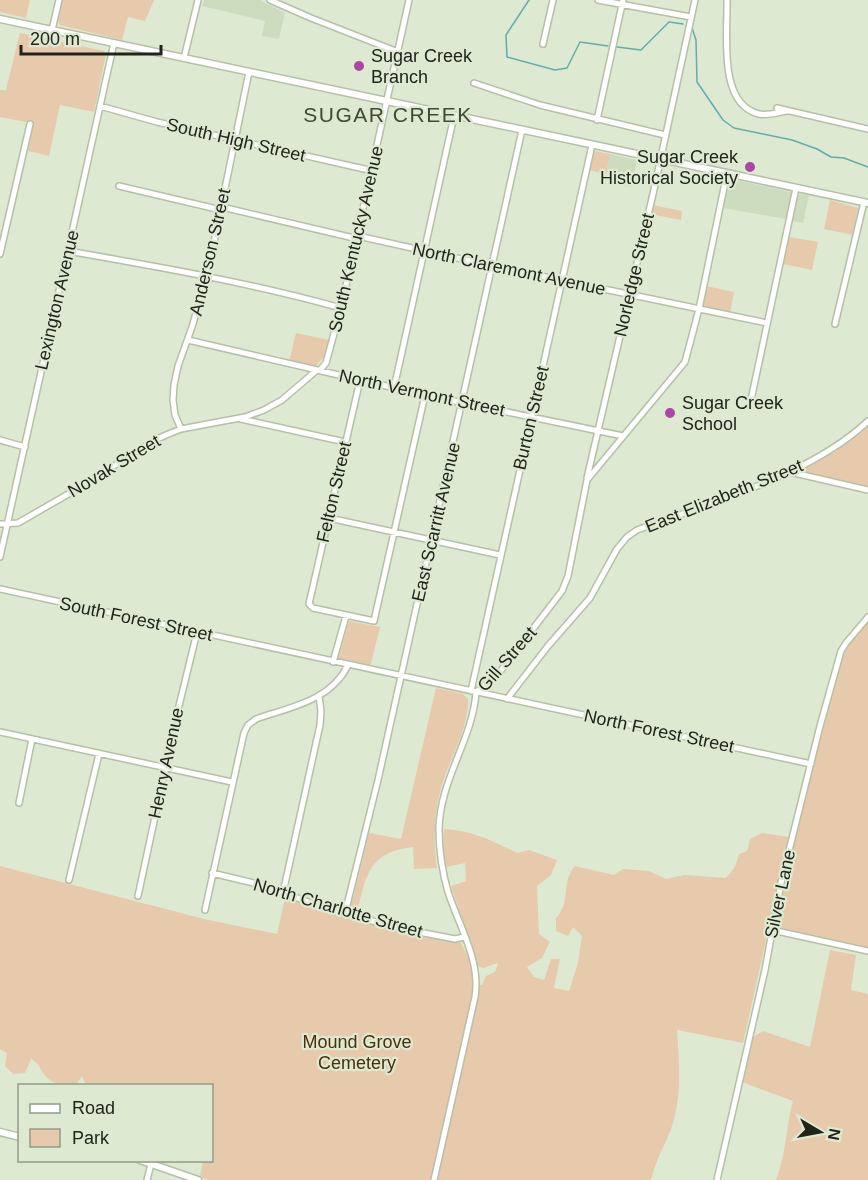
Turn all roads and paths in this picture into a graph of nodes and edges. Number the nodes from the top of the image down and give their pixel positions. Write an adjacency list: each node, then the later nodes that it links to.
1 (59, 0): 12 (street)
2 (198, 0): 16 (street)
3 (270, 0): 15 (street)
4 (409, 0): 15 (street, South Kentucky Avenue)
5 (553, 0): 14 (street)
6 (598, 0): 9 (street)
7 (694, 0): 10 (street, Norledge Street)
8 (727, 0): 22 (street)
9 (622, 2): 10 (street); 24 (street)
10 (691, 17): 28 (street, Norledge Street)
11 (0, 19): 12 (main road)
12 (52, 30): 13 (main road)
13 (114, 43): 16 (main road); 20 (street, Lexington Avenue)
14 (543, 44)
15 (398, 52): 19 (street, South Kentucky Avenue)
16 (184, 58): 17 (main road)
17 (249, 72): 19 (main road); 29 (street, Anderson Street)
18 (474, 83): 24 (street)
19 (388, 101): 23 (main road); 32 (street, South Kentucky Avenue)
20 (100, 106): 29 (street, South High Street); 39 (street, Lexington Avenue)
21 (777, 108): 22 (street)
22 (787, 111): 26 (street)
23 (454, 116): 27 (main road); 40 (street)
24 (597, 120): 28 (street)
25 (30, 124): 41 (street)
26 (868, 129)
27 (522, 130): 30 (main road); 42 (street, East Scarritt Avenue)
28 (665, 135): 31 (street, Norledge Street)
29 (236, 140): 32 (street, South High Street); 37 (street, Anderson Street)
30 (592, 145): 31 (main road); 44 (street, Burton Street)
31 (660, 159): 33 (main road); 45 (street, Norledge Street)
32 (373, 171): 38 (street, South Kentucky Avenue)
33 (728, 173): 35 (main road); 47 (street, Gill Street)
34 (119, 186): 37 (street, North Claremont Avenue)
35 (796, 188): 36 (main road); 48 (street)
36 (866, 203): 49 (street)
37 (221, 209): 38 (street, North Claremont Avenue); 43 (street, Anderson Street)
38 (358, 237): 40 (street, North Claremont Avenue); 46 (street, South Kentucky Avenue)
39 (68, 250): 43 (street); 65 (street, Lexington Avenue)
40 (425, 251): 42 (street, North Claremont Avenue); 53 (street)
41 (0, 254)
42 (493, 266): 44 (street, North Claremont Avenue); 56 (street, East Scarritt Avenue)
43 (207, 276): 46 (street); 50 (street, Anderson Street)
44 (561, 281): 45 (street, North Claremont Avenue); 57 (street, Burton Street)
45 (629, 295): 47 (street, North Claremont Avenue); 61 (street, Norledge Street)
46 (341, 308): 51 (street, South Kentucky Avenue)
47 (699, 309): 48 (street, North Claremont Avenue); 62 (street, Gill Street)
48 (766, 323): 55 (street)
49 (835, 324)
50 (188, 340): 51 (street, North Vermont Street); 60 (street, Anderson Street)
51 (319, 370): 52 (street, North Vermont Street); 58 (street, Novak Street)
52 (360, 380): 53 (street, North Vermont Street); 64 (street, Felton Street)
53 (394, 388): 54 (street, North Vermont Street)
54 (425, 395): 56 (street, North Vermont Street); 72 (street)
55 (751, 400)
56 (463, 403): 57 (street, North Vermont Street); 73 (street, East Scarritt Avenue)
57 (531, 417): 61 (street, North Vermont Street); 74 (street, Burton Street)
58 (238, 418): 60 (street, Novak Street); 64 (street)
59 (868, 421): 66 (street, East Elizabeth Street)
60 (181, 429): 71 (street, Novak Street)
61 (598, 430): 62 (street, North Vermont Street); 67 (street, Norledge Street)
62 (623, 436): 67 (street, Gill Street)
63 (0, 441): 65 (street)
64 (345, 442): 69 (street, Felton Street)
65 (25, 447): 71 (street, Lexington Avenue)
66 (788, 472): 68 (street); 85 (street, East Elizabeth Street)
67 (587, 480): 83 (street, Gill Street)
68 (868, 490)
69 (329, 518): 72 (street); 77 (street, Felton Street)
70 (0, 524): 71 (street)
71 (8, 524): 75 (street, Lexington Avenue)
72 (394, 531): 73 (street); 77 (street)
73 (432, 540): 74 (street); 82 (street, East Scarritt Avenue)
74 (500, 555): 83 (street, Burton Street)
75 (0, 557)
76 (0, 589): 79 (street, South Forest Street)
77 (346, 616): 80 (street)
78 (868, 617): 89 (street, Silver Lane)
79 (197, 632): 80 (street, South Forest Street); 90 (street, Henry Avenue)
80 (333, 662): 81 (street)
81 (348, 665): 82 (street); 84 (street)
82 (400, 676): 83 (street); 98 (street, East Scarritt Avenue)
83 (473, 692): 85 (street, North Forest Street); 100 (street, Gill Street)
84 (318, 696): 91 (street); 95 (street)
85 (507, 699): 89 (street, North Forest Street)
86 (0, 732): 87 (street)
87 (32, 739): 88 (street); 92 (street)
88 (99, 754): 90 (street); 94 (street)
89 (811, 764): 99 (street, Silver Lane)
90 (165, 768): 91 (street); 96 (street, Henry Avenue)
91 (232, 782): 93 (street)
92 (19, 802)
93 (212, 873): 95 (street, North Charlotte Street); 97 (street)
94 (69, 880)
95 (283, 893): 98 (street, North Charlotte Street)
96 (138, 896)
97 (205, 910)
98 (345, 913): 100 (street, North Charlotte Street)
99 (772, 930): 101 (street); 109 (street, Silver Lane)
100 (464, 937): 108 (street, Gill Street)
101 (868, 951)
102 (0, 1133): 103 (main road)
103 (18, 1137)
104 (144, 1162): 105 (main road)
105 (151, 1164): 106 (street); 107 (main road)
106 (147, 1180)
107 (198, 1180)
108 (434, 1180)
109 (717, 1180)

